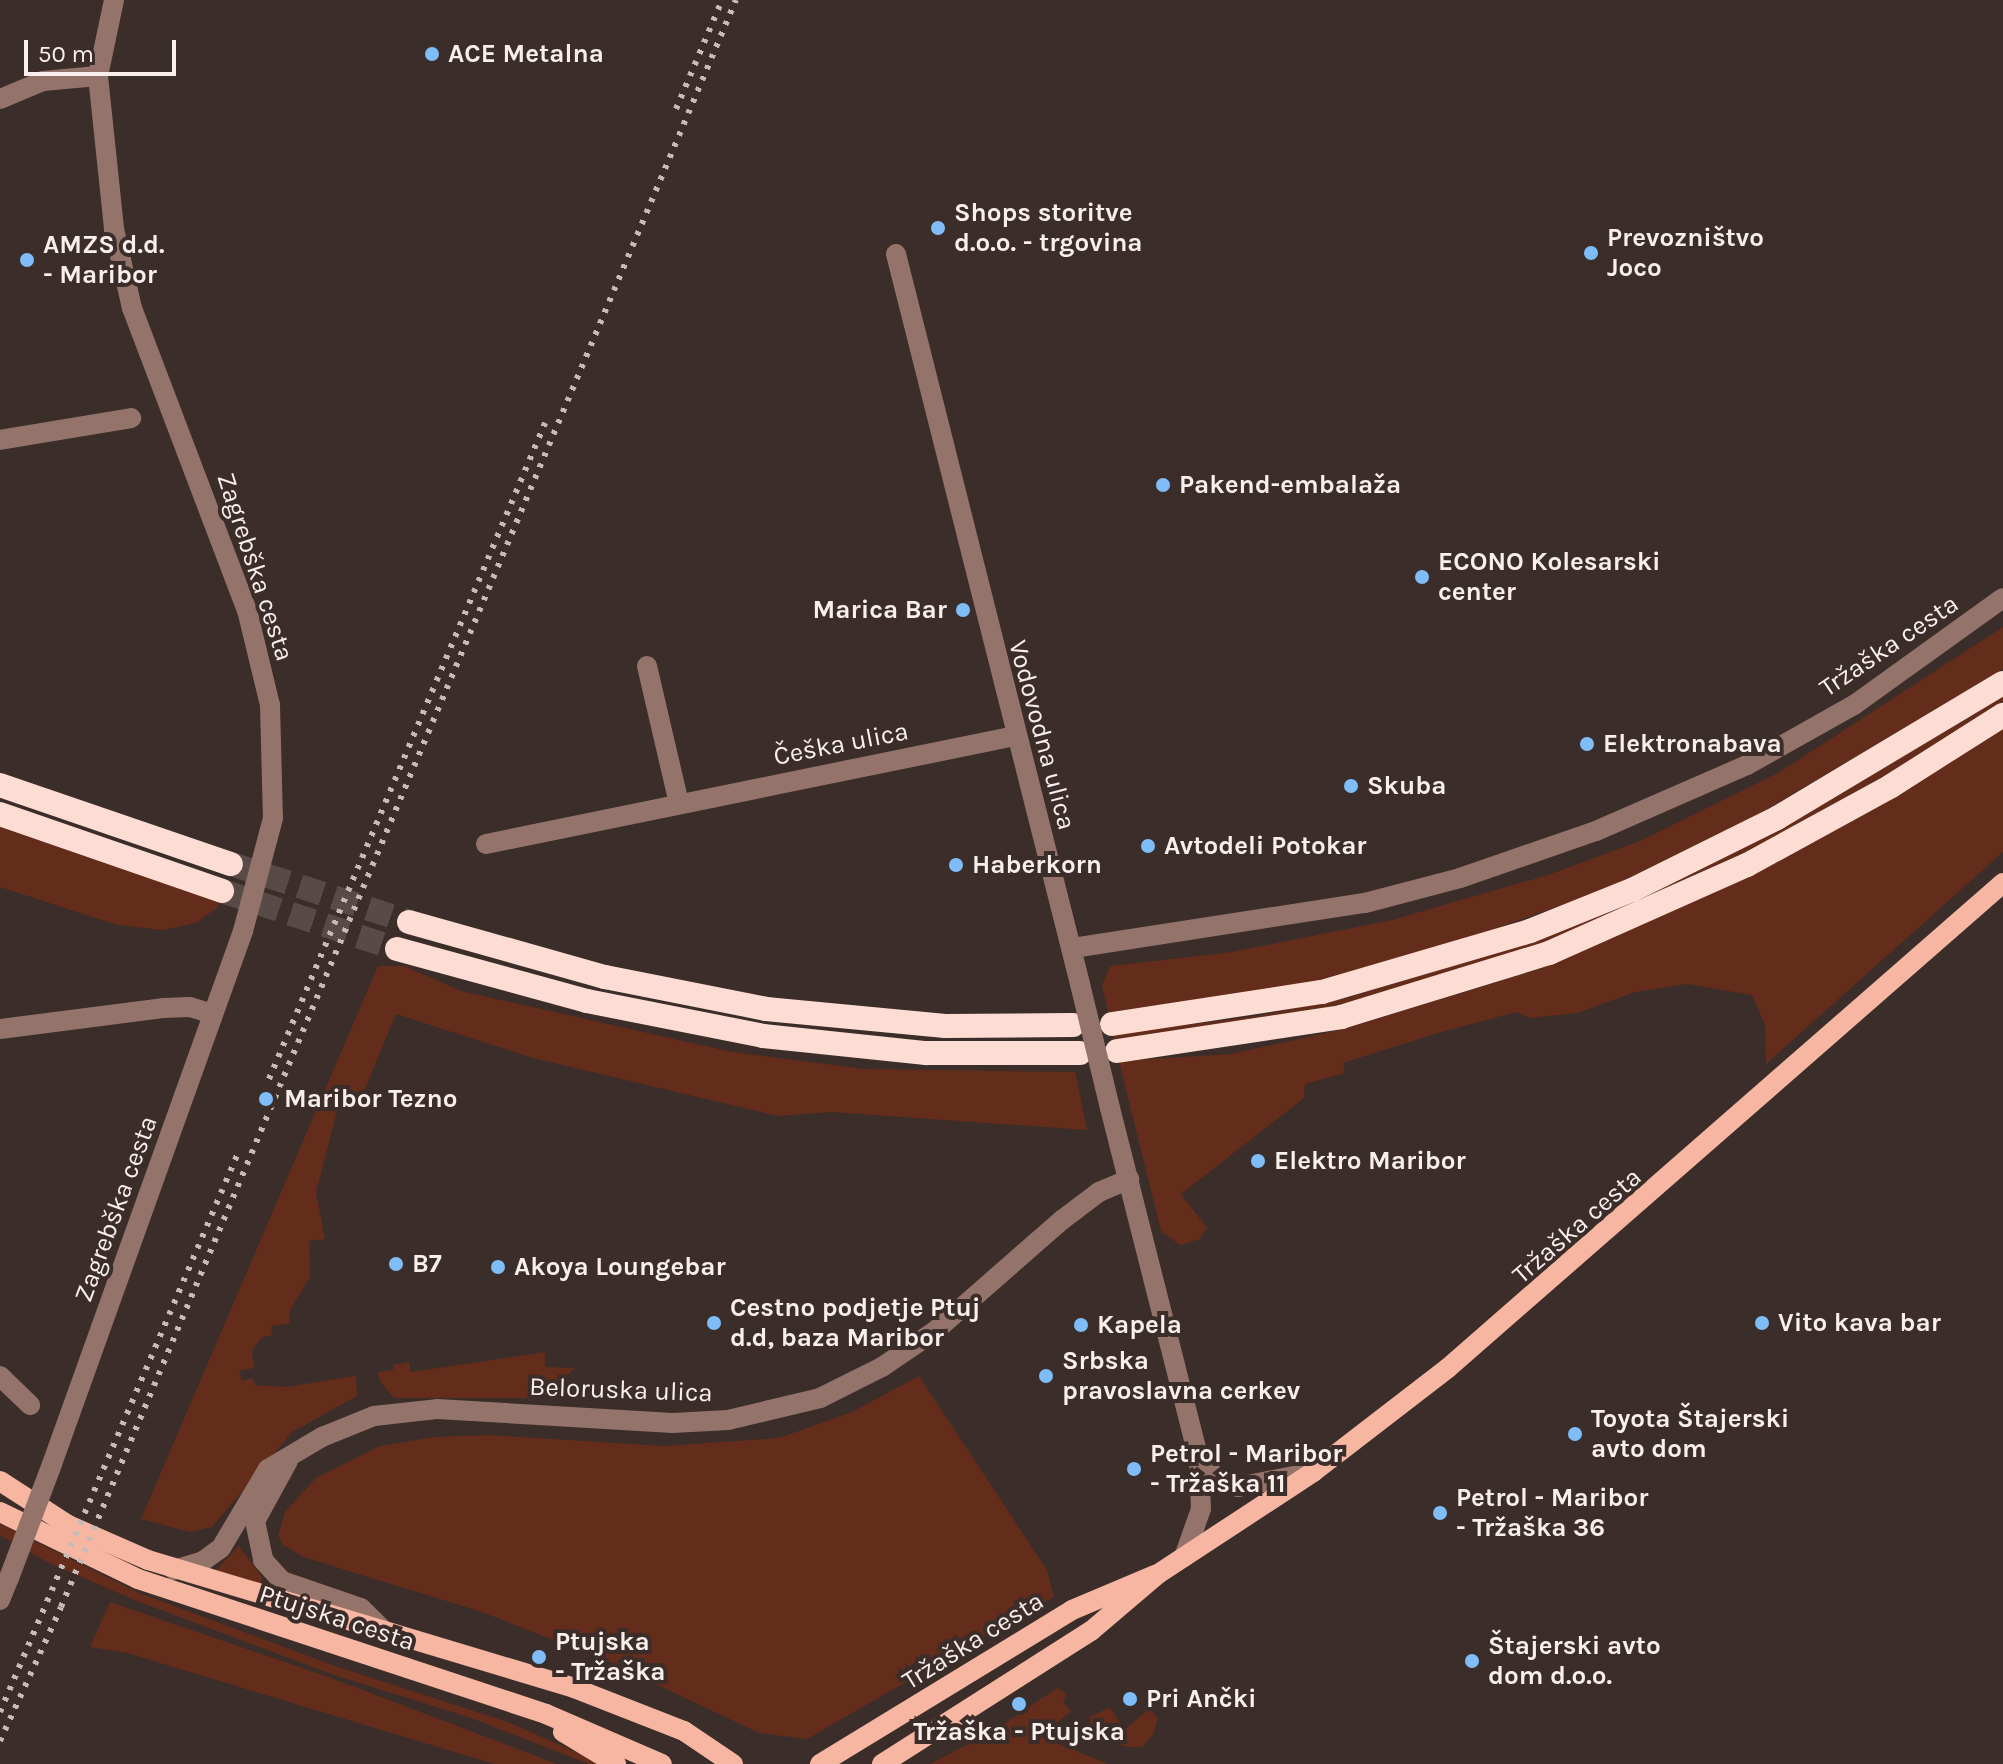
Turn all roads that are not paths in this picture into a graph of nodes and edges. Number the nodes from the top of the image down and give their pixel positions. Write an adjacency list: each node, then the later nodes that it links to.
1 (114, 0): 2 (street, Zagrebška cesta)
2 (98, 76): 3 (street); 22 (street, Zagrebška cesta, bridge)
3 (0, 99)
4 (896, 254): 11 (street, Vodovodna ulica)
5 (131, 418): 6 (street)
6 (0, 440)
7 (2003, 598): 20 (street, Tržaška cesta)
8 (647, 666): 13 (street)
9 (2003, 683): 23 (highway)
10 (2003, 715): 26 (highway)
11 (1015, 736): 13 (street, Češka ulica); 20 (street, Vodovodna ulica)
12 (0, 785): 16 (highway)
13 (679, 804): 15 (street, Češka ulica)
14 (0, 814): 18 (highway)
15 (486, 844)
16 (231, 864)
17 (2003, 883): 33 (main road, Tržaška cesta)
18 (222, 891)
19 (409, 922): 24 (highway)
20 (1073, 948): 28 (street, Vodovodna ulica, bridge)
21 (397, 949): 27 (highway)
22 (213, 1014): 25 (street); 39 (street, Zagrebška cesta, bridge)
23 (1112, 1024)
24 (1073, 1025)
25 (0, 1029)
26 (1117, 1051)
27 (1080, 1053)
28 (1129, 1179): 31 (street, Vodovodna ulica); 32 (street, Beloruska ulica)
29 (0, 1376): 30 (street)
30 (30, 1405)
31 (1199, 1460): 33 (street); 36 (street, Vodovodna ulica)
32 (288, 1461): 37 (street); 40 (street, Ptujska cesta)
33 (1313, 1472): 36 (main road, Tržaška cesta)
34 (0, 1481): 37 (main road, Ptujska cesta)
35 (0, 1512): 41 (main road, Ptujska cesta)
36 (1184, 1557): 38 (main road, Tržaška cesta)
37 (174, 1570): 40 (main road, Ptujska cesta)
38 (1158, 1574): 45 (main road, Tržaška cesta); 46 (main road, Tržaška cesta)
39 (0, 1600)
40 (383, 1630): 44 (main road, Ptujska cesta)
41 (546, 1714): 42 (main road); 43 (main road, Ptujska cesta)
42 (616, 1764)
43 (662, 1764)
44 (733, 1764)
45 (820, 1764)
46 (882, 1764)

